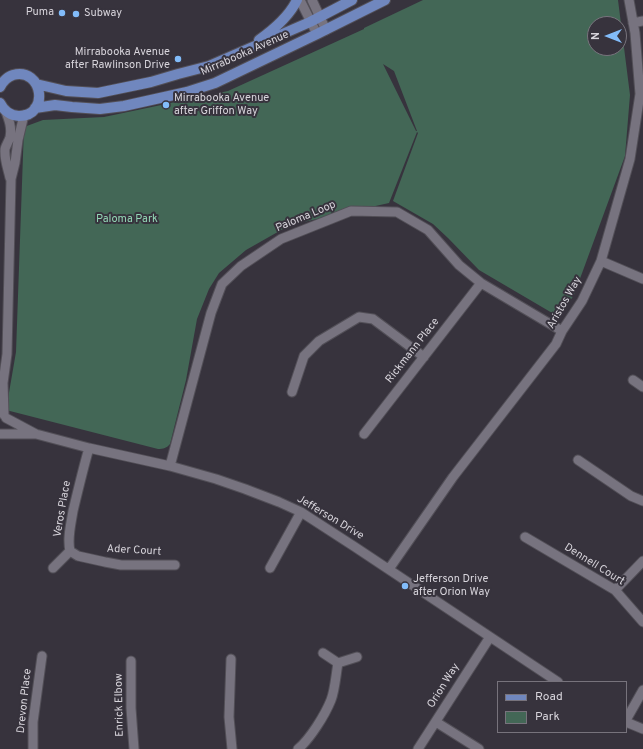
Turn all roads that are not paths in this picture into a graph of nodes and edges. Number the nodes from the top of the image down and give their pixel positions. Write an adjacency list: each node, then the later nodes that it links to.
1 (299, 0): 8 (street); 12 (main road)
2 (312, 0): 6 (street)
3 (352, 0): 6 (main road, Mirrabooka Avenue)
4 (386, 0): 10 (main road, Mirrabooka Avenue)
5 (628, 0): 9 (street, Aristos Way)
6 (320, 16): 8 (main road, Mirrabooka Avenue); 10 (street)
7 (643, 21): 9 (street)
8 (310, 22): 11 (street); 12 (main road, Mirrabooka Avenue)
9 (633, 23): 16 (street, Aristos Way)
10 (326, 30): 11 (main road, Mirrabooka Avenue)
11 (317, 34): 17 (main road, Mirrabooka Avenue)
12 (245, 50): 14 (main road, Mirrabooka Avenue)
13 (2, 83): 14 (main road, Mirrabooka Avenue)
14 (36, 84): 17 (main road)
15 (0, 103): 18 (main road)
16 (641, 107): 21 (street, Aristos Way)
17 (35, 108): 19 (main road, Mirrabooka Avenue)
18 (6, 112): 19 (main road); 20 (street)
19 (24, 115): 20 (street)
20 (10, 179): 24 (street)
21 (601, 261): 22 (street); 25 (street, Aristos Way)
22 (643, 279)
23 (481, 284): 25 (street, Paloma Loop); 26 (street, Rickmann Place); 37 (street, Paloma Loop)
24 (4, 295): 28 (street)
25 (562, 331): 46 (street, Aristos Way)
26 (424, 357): 30 (street); 34 (street, Rickmann Place)
27 (633, 380): 29 (street)
28 (2, 387): 31 (street)
29 (643, 387)
30 (292, 392)
31 (3, 415): 32 (street); 33 (street, Jefferson Drive)
32 (1, 434): 33 (street, Jefferson Drive)
33 (36, 434): 35 (street, Jefferson Drive)
34 (364, 434)
35 (89, 448): 37 (street, Jefferson Drive); 41 (street, Veros Place)
36 (578, 460): 38 (street)
37 (170, 466): 39 (street, Jefferson Drive)
38 (643, 501)
39 (301, 512): 45 (street); 46 (street, Jefferson Drive)
40 (525, 537): 47 (street, Dennell Court)
41 (70, 551): 43 (street, Ader Court); 44 (street, Veros Place)
42 (643, 561): 47 (street)
43 (175, 565)
44 (53, 568)
45 (270, 568)
46 (389, 569): 49 (street, Jefferson Drive)
47 (615, 590): 48 (street, Dennell Court)
48 (643, 622)
49 (490, 637): 56 (street, Jefferson Drive); 60 (street, Orion Way)
50 (323, 653): 55 (street)
51 (42, 656): 62 (street, Drevon Place)
52 (357, 657): 55 (street)
53 (232, 659): 64 (street)
54 (131, 661): 63 (street, Enrick Elbow)
55 (338, 663): 65 (street)
56 (556, 681)
57 (643, 690): 58 (street)
58 (627, 719)
59 (627, 721): 61 (street)
60 (436, 722): 66 (street, Orion Way); 67 (street)
61 (643, 729)
62 (33, 749)
63 (134, 749)
64 (232, 749)
65 (298, 749)
66 (418, 749)
67 (479, 749)

